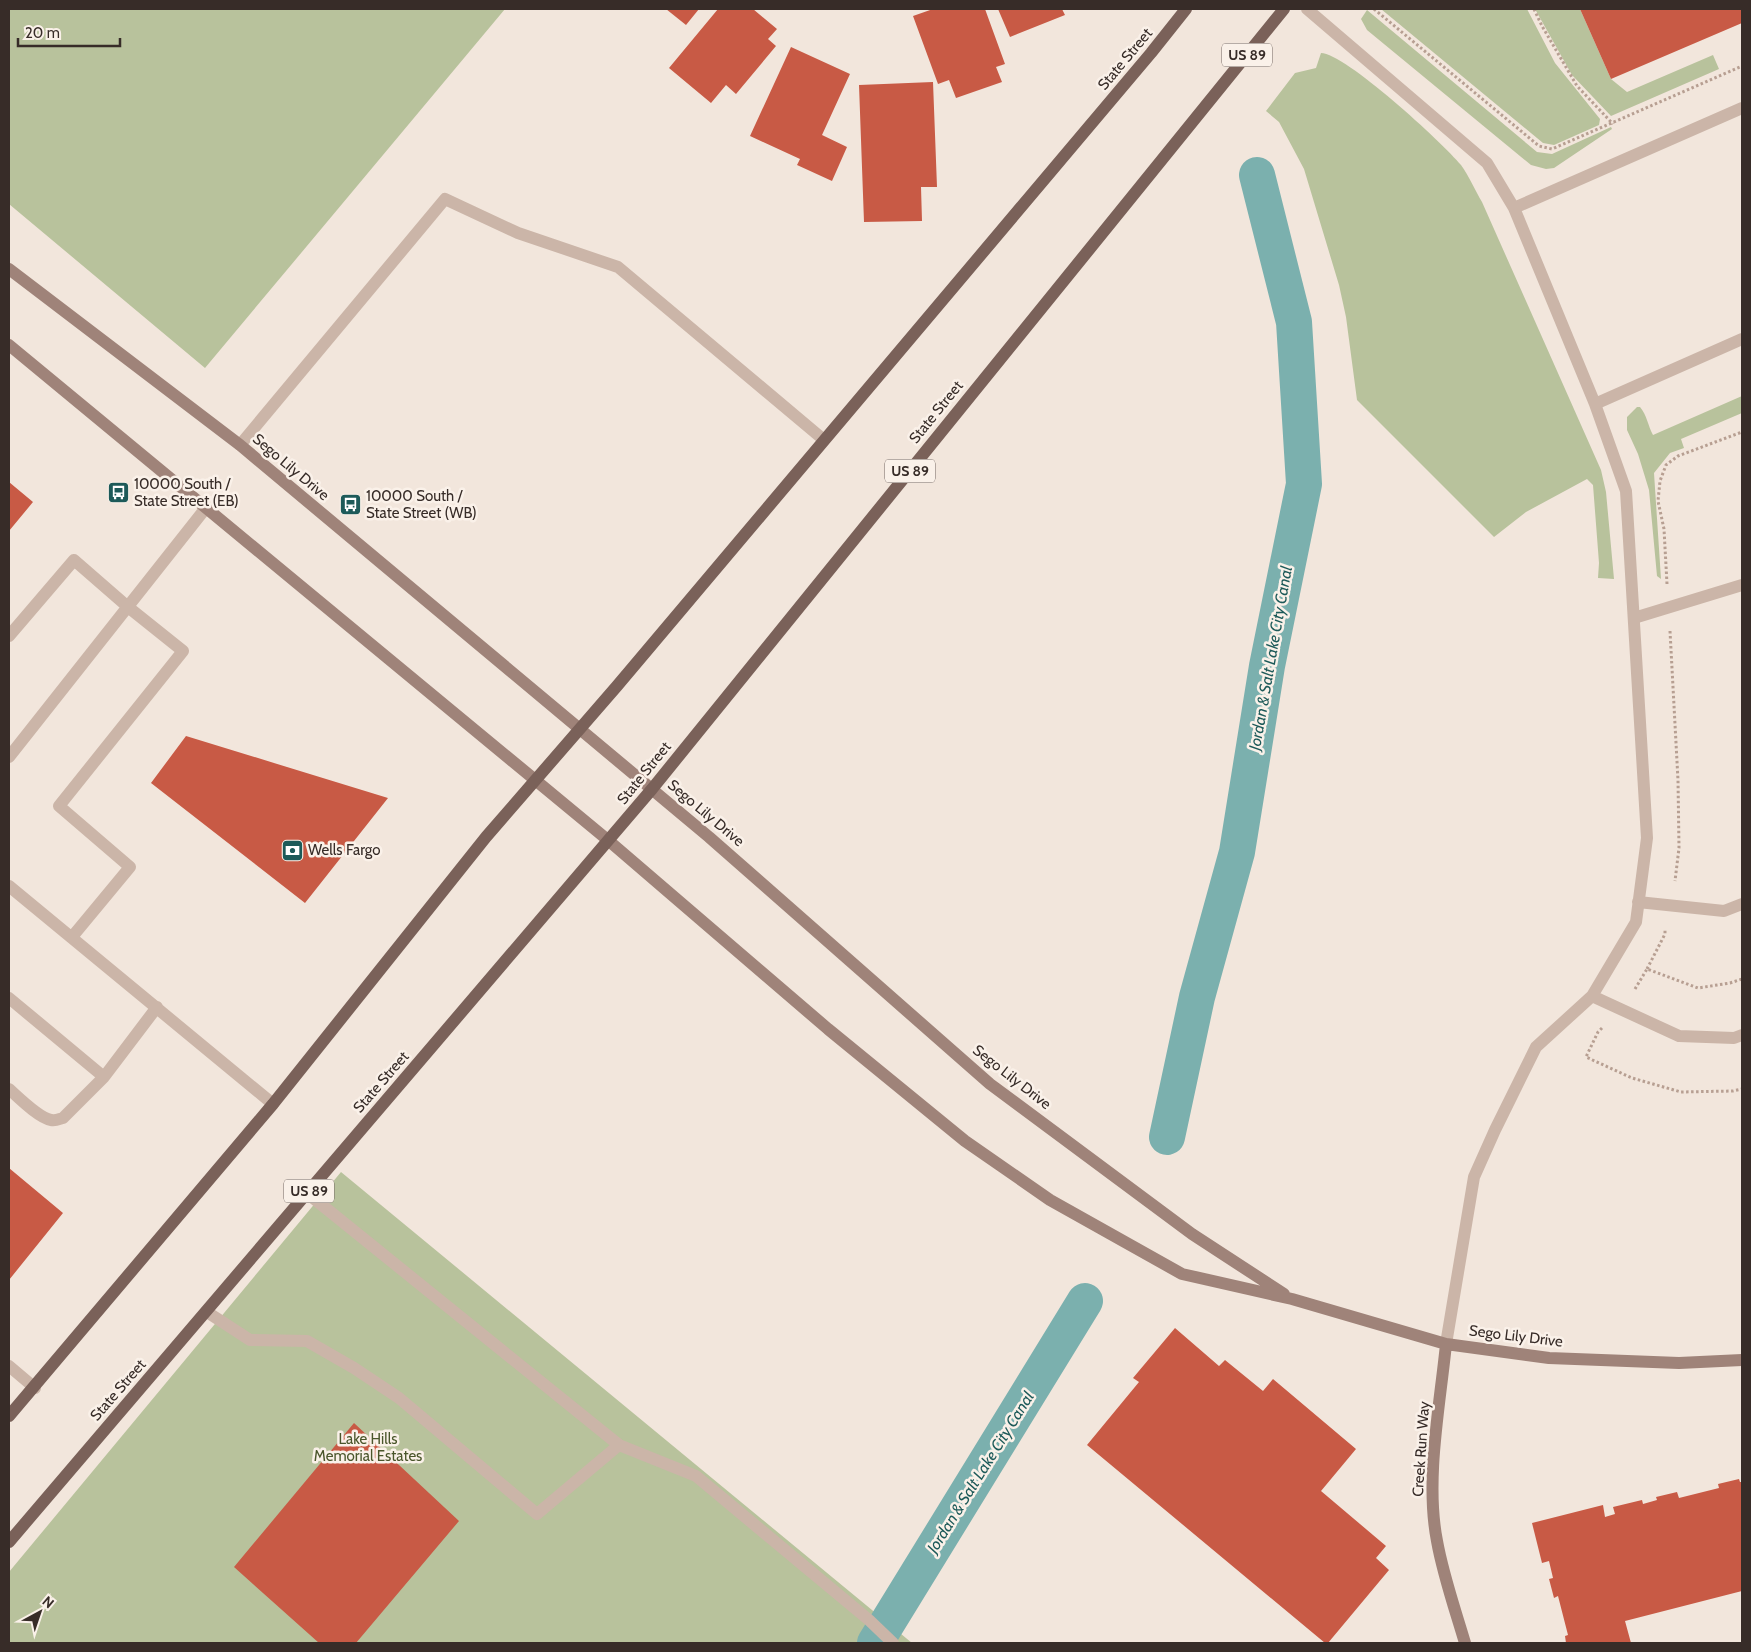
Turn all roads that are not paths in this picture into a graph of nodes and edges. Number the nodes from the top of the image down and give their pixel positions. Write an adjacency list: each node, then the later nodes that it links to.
1 (1186, 9): 10 (main road, State Street)
2 (1284, 9): 20 (main road, State Street / US 89)
3 (1307, 9): 5 (street)
4 (1742, 108): 5 (street)
5 (1514, 208): 9 (street)
6 (9, 269): 11 (main road, Sego Lily Drive)
7 (1742, 339): 9 (street)
8 (9, 345): 12 (main road, Sego Lily Drive)
9 (1596, 404): 15 (street)
10 (824, 440): 11 (street); 17 (main road, State Street)
11 (240, 445): 17 (main road, Sego Lily Drive)
12 (205, 509): 14 (street); 19 (main road, Sego Lily Drive)
13 (1742, 585): 15 (street)
14 (128, 607): 16 (street); 18 (street); 25 (street)
15 (1634, 618): 23 (street)
16 (9, 636)
17 (580, 729): 19 (main road, State Street); 20 (main road, Sego Lily Drive)
18 (9, 757)
19 (536, 780): 21 (main road, Sego Lily Drive); 32 (main road, State Street)
20 (652, 789): 21 (main road, State Street / US 89); 34 (main road, Sego Lily Drive)
21 (609, 841): 33 (main road, State Street / US 89); 34 (main road, Sego Lily Drive)
22 (9, 886): 25 (street)
23 (1638, 902): 24 (street); 26 (street)
24 (1742, 904)
25 (72, 937): 28 (street)
26 (1592, 996): 29 (street); 36 (street)
27 (9, 998): 30 (street)
28 (156, 1007): 30 (street); 32 (street)
29 (1742, 1035)
30 (104, 1077): 31 (street)
31 (9, 1089)
32 (273, 1104): 39 (main road, State Street)
33 (307, 1193): 35 (main road, State Street / US 89); 41 (street)
34 (1292, 1299): 36 (main road, Sego Lily Drive)
35 (207, 1312): 41 (street); 42 (main road, State Street / US 89)
36 (1446, 1344): 37 (main road, Sego Lily Drive); 44 (main road, Creek Run Way)
37 (1742, 1360)
38 (9, 1366): 39 (street)
39 (35, 1388): 40 (main road, State Street)
40 (9, 1416)
41 (619, 1445): 43 (street)
42 (9, 1542)
43 (892, 1643)
44 (1465, 1643)

